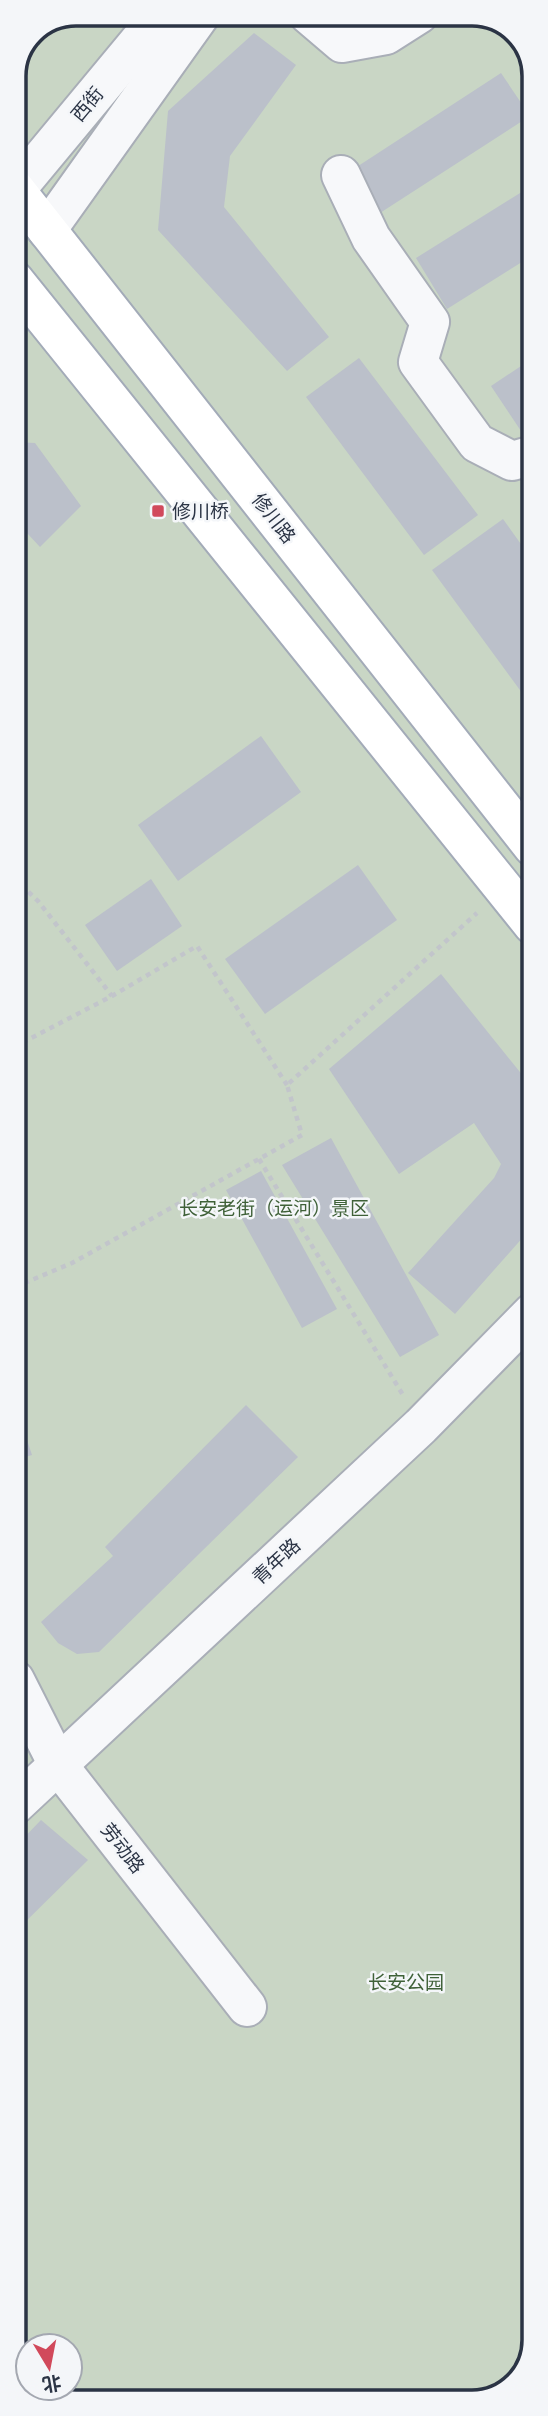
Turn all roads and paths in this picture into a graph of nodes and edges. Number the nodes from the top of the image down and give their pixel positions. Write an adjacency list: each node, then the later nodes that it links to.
1 (150, 26): 6 (street, 西街)
2 (192, 26): 8 (street)
3 (322, 26): 4 (street)
4 (400, 26)
5 (341, 175): 10 (street)
6 (26, 177)
7 (26, 204): 8 (main road, 修川路)
8 (47, 230): 11 (main road, 修川路)
9 (26, 296): 12 (main road)
10 (522, 458)
11 (522, 833)
12 (505, 888): 14 (main road); 17 (path)
13 (26, 890): 15 (path)
14 (522, 910)
15 (113, 996): 16 (path); 17 (path)
16 (26, 1040)
17 (287, 1085): 18 (path)
18 (259, 1159): 19 (path); 21 (path)
19 (26, 1282)
20 (522, 1324): 21 (street, 青年路)
21 (421, 1426): 23 (street, 青年路)
22 (26, 1702): 23 (street, 劳动路)
23 (58, 1765): 24 (street, 青年路); 25 (street, 劳动路)
24 (26, 1795)
25 (247, 2007)

